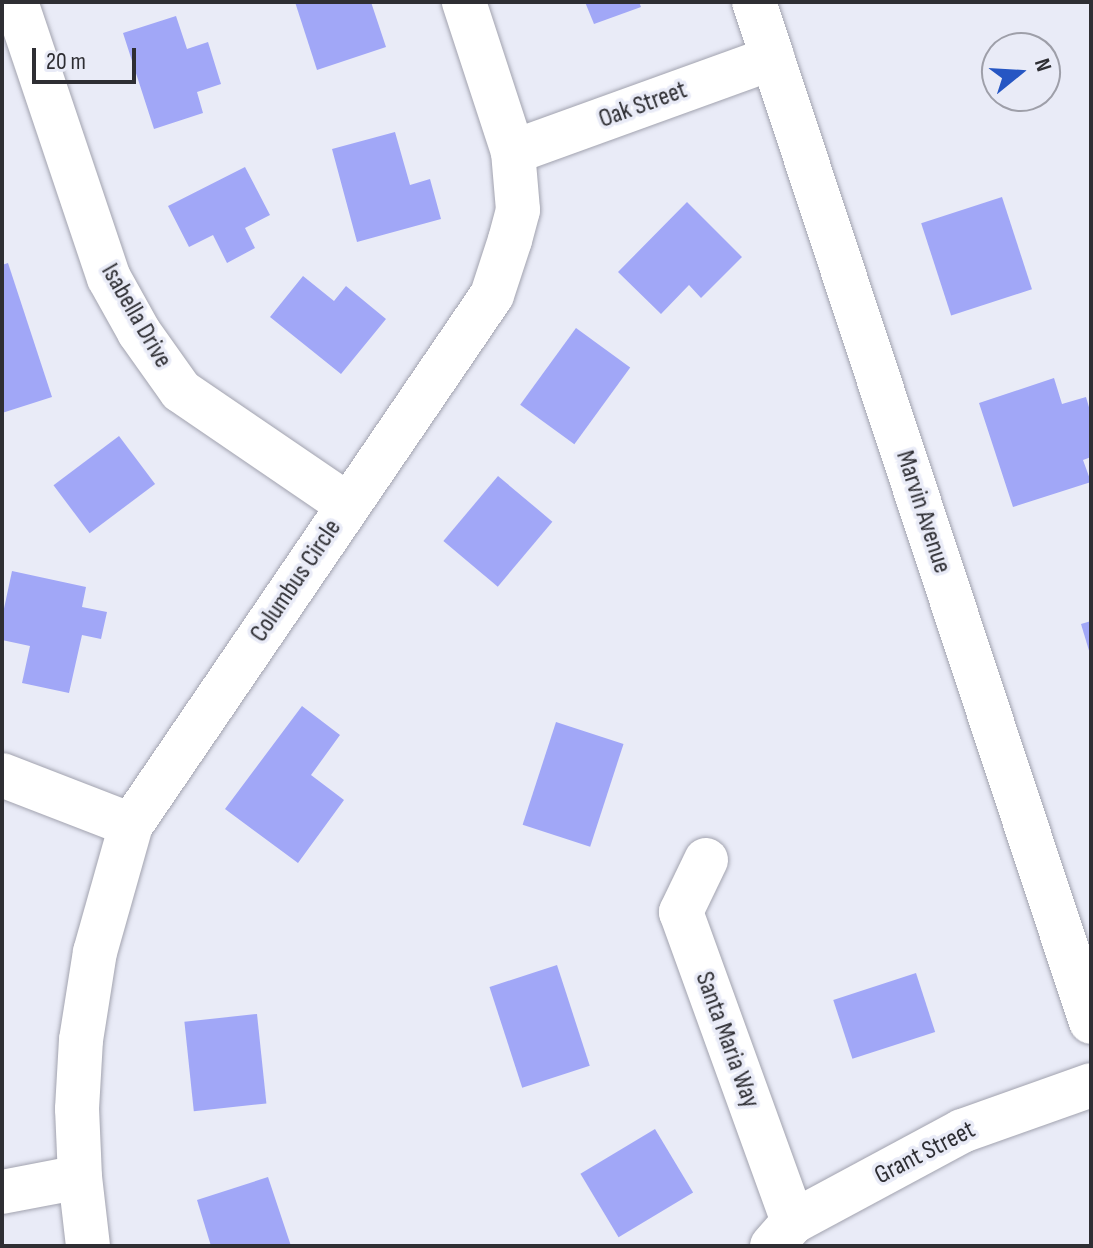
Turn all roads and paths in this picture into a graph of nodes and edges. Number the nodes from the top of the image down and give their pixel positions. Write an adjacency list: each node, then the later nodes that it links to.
1 (16, 2): 6 (street, Isabella Drive)
2 (464, 2): 5 (street, Columbus Circle)
3 (754, 2): 4 (street, Marvin Avenue)
4 (773, 58): 5 (street, Oak Street); 10 (street, Marvin Avenue)
5 (513, 152): 6 (street, Columbus Circle)
6 (348, 505): 8 (street, Columbus Circle)
7 (2, 775): 8 (street)
8 (131, 825): 12 (street, Columbus Circle)
9 (706, 860): 14 (street, Santa Maria Way)
10 (1091, 1022)
11 (1091, 1085): 14 (street, Grant Street)
12 (80, 1177): 13 (street); 15 (street, Columbus Circle)
13 (2, 1192)
14 (788, 1235)
15 (88, 1246)

